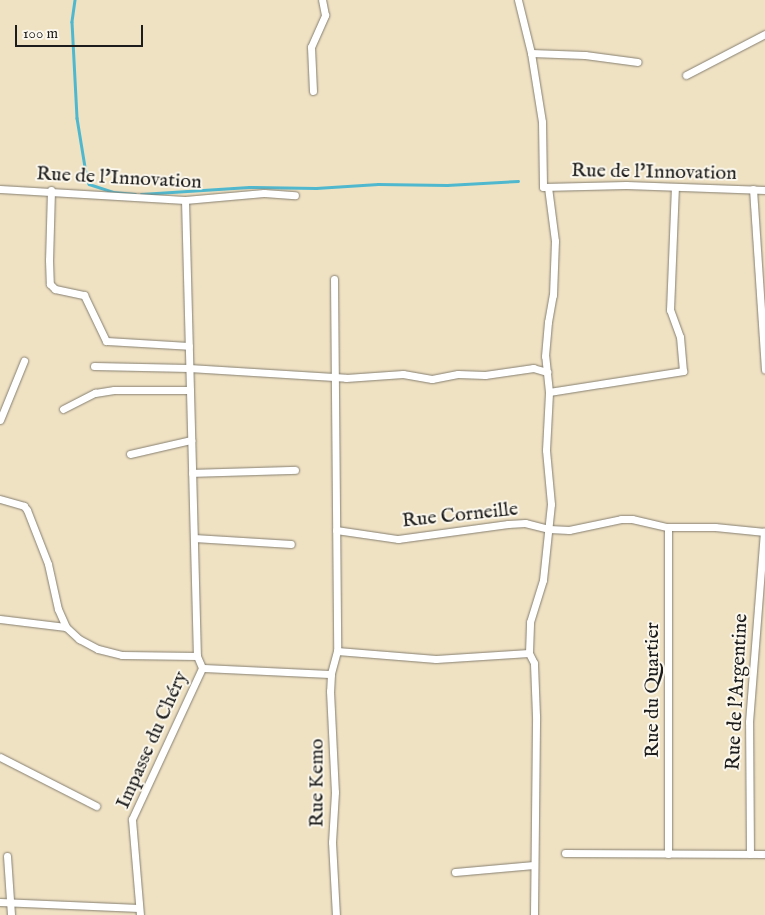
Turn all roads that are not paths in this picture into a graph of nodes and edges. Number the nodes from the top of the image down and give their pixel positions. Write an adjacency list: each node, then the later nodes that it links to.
1 (322, 0): 7 (street)
2 (518, 0): 4 (street)
3 (765, 34): 6 (street)
4 (531, 53): 5 (street); 8 (street)
5 (638, 62)
6 (686, 75)
7 (313, 91)
8 (545, 187): 9 (street, Rue de l'Innovation); 22 (street)
9 (675, 187): 12 (street, Rue de l'Innovation); 25 (street)
10 (0, 188): 11 (street, Rue de l'Innovation)
11 (51, 190): 15 (street, Rue de l'Innovation); 17 (street)
12 (753, 190): 13 (street, Rue de l'Innovation); 21 (street)
13 (765, 190)
14 (296, 195): 15 (street, Rue de l'Innovation)
15 (185, 200): 17 (street)
16 (334, 279): 23 (street, Rue Kemo)
17 (189, 346): 20 (street)
18 (24, 361): 27 (street)
19 (94, 366): 20 (street)
20 (189, 368): 23 (street); 24 (street)
21 (765, 370)
22 (547, 372): 23 (street); 25 (street)
23 (334, 377): 35 (street, Rue Kemo)
24 (190, 390): 26 (street); 28 (street)
25 (549, 392): 34 (street)
26 (63, 410)
27 (0, 420)
28 (191, 440): 29 (street); 31 (street)
29 (130, 454)
30 (295, 470): 31 (street)
31 (192, 473): 37 (street)
32 (0, 499): 40 (street)
33 (668, 527): 34 (street, Rue Corneille); 36 (street, Rue Corneille); 49 (street, Rue du Quartier)
34 (550, 529): 35 (street, Rue Corneille); 42 (street)
35 (336, 530): 41 (street, Rue Kemo)
36 (764, 532): 50 (street, Rue de l'Argentine)
37 (194, 538): 38 (street); 43 (street)
38 (291, 544)
39 (0, 619): 40 (street)
40 (66, 627): 43 (street)
41 (337, 651): 42 (street); 45 (street, Rue Kemo)
42 (529, 652): 53 (street)
43 (197, 656): 44 (street)
44 (202, 668): 45 (street); 57 (street, Impasse du Chéry)
45 (331, 674): 59 (street, Rue Kemo)
46 (0, 757): 47 (street)
47 (96, 806)
48 (565, 853): 49 (street)
49 (668, 854): 50 (street)
50 (750, 854): 51 (street)
51 (765, 854)
52 (6, 856): 56 (street)
53 (534, 865): 54 (street); 60 (street)
54 (455, 872)
55 (0, 902): 56 (street)
56 (11, 903): 57 (street); 58 (street)
57 (140, 911)
58 (11, 915)
59 (336, 915)
60 (534, 915)

